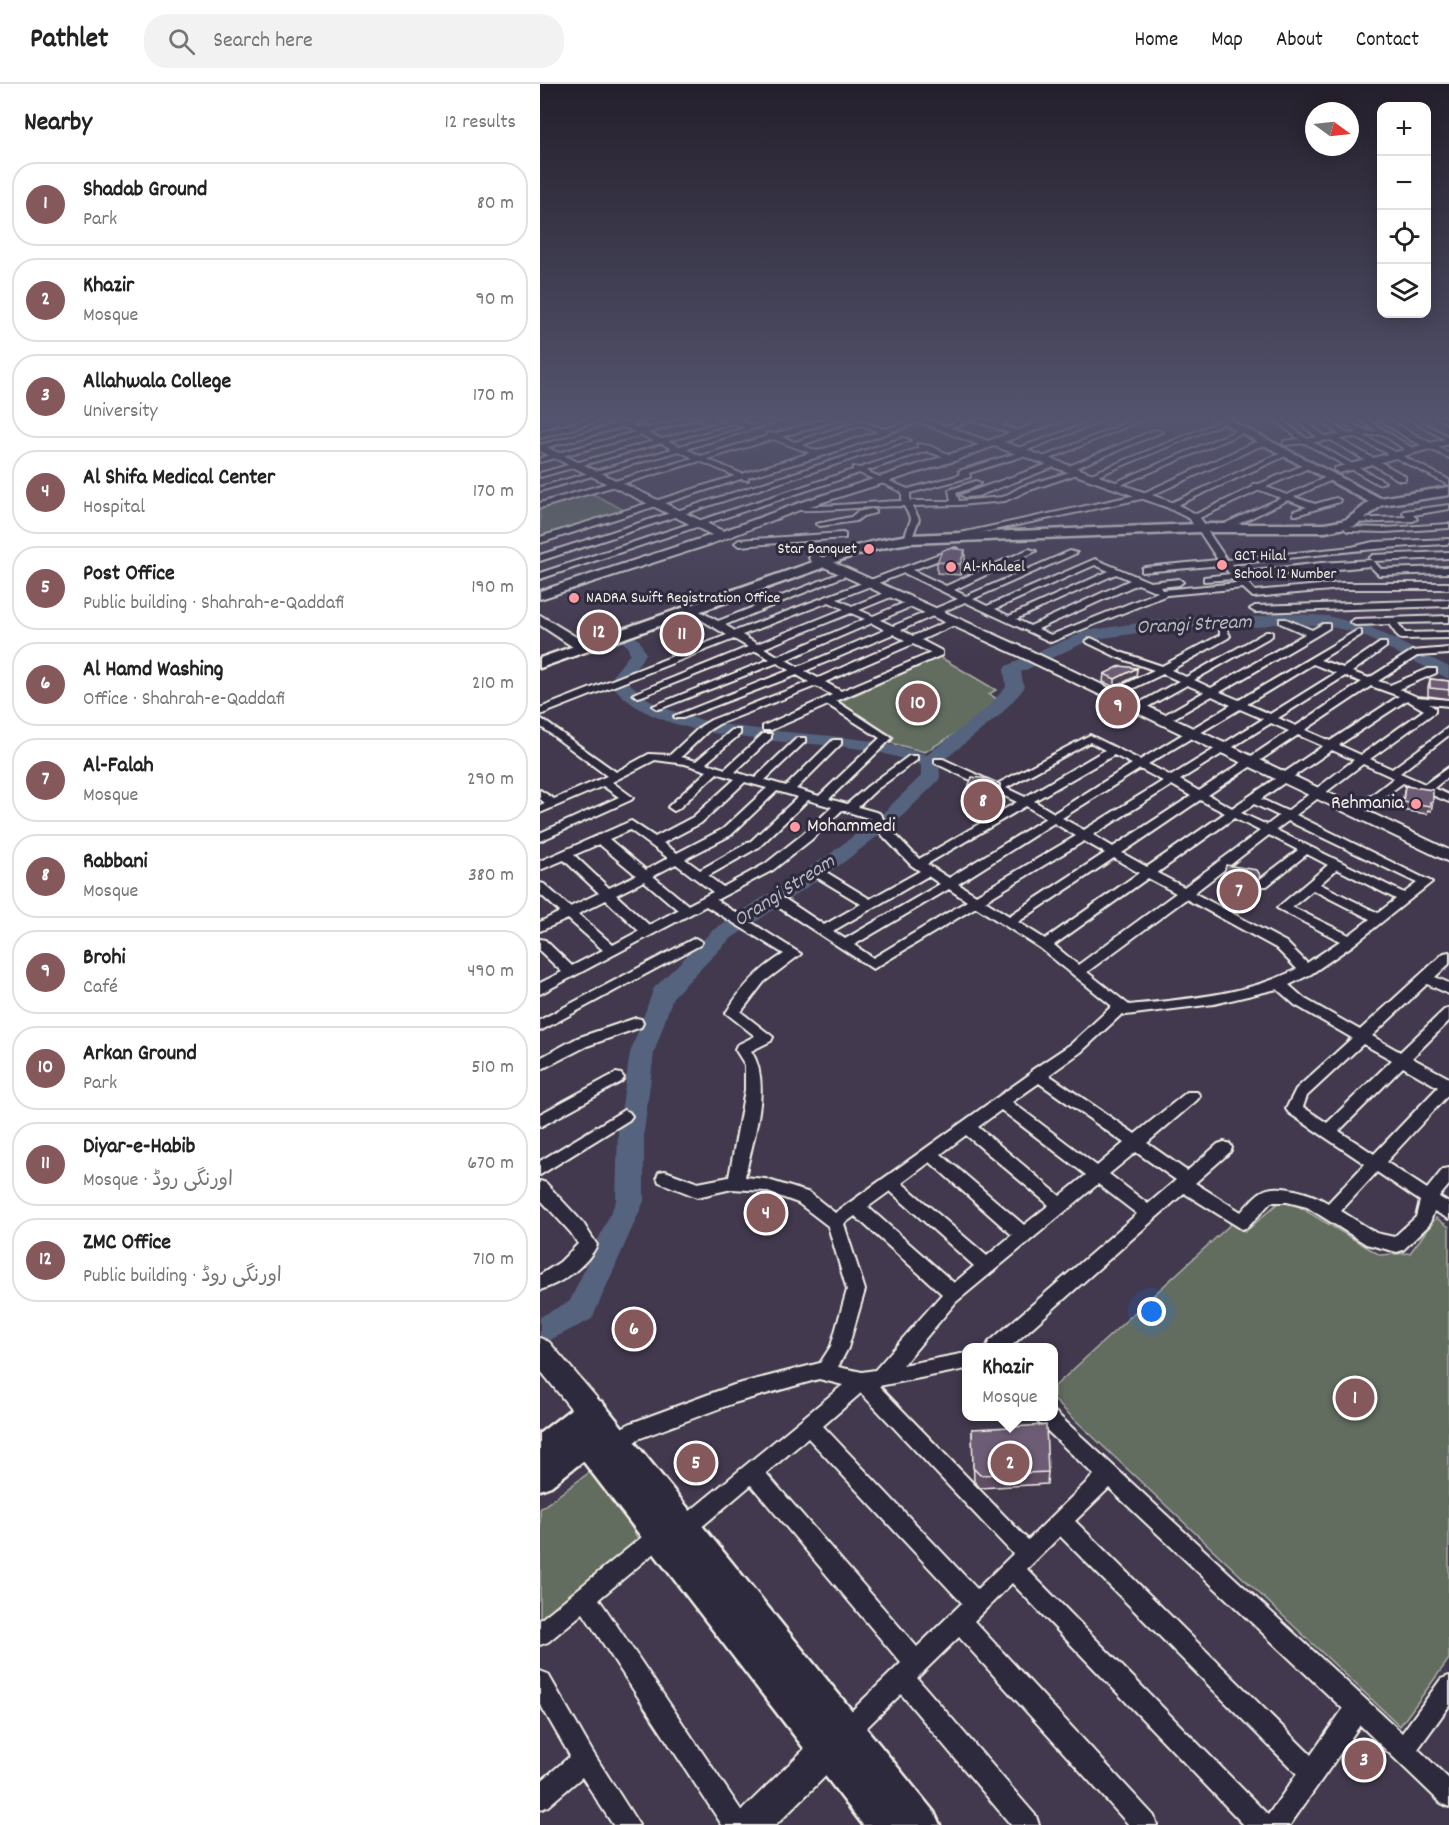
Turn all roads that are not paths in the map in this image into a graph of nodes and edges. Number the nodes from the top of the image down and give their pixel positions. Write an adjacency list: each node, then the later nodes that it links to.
1 (565, 498): 24 (street)
2 (647, 498): 21 (street)
3 (673, 498): 21 (street)
4 (725, 498): 30 (street)
5 (775, 498): 35 (street)
6 (790, 498): 25 (street)
7 (826, 498): 25 (street)
8 (906, 498): 22 (street)
9 (962, 498): 19 (street)
10 (1006, 498): 19 (street)
11 (1132, 498): 43 (street)
12 (1150, 498): 23 (street)
13 (1186, 498): 23 (street)
14 (1240, 498): 36 (street)
15 (1285, 498): 38 (street)
16 (1295, 498): 26 (street)
17 (1388, 498): 18 (main road)
18 (1382, 499): 32 (main road); 34 (main road)
19 (956, 500): 22 (street)
20 (1336, 500): 26 (street)
21 (657, 503): 30 (street); 42 (street)
22 (906, 503): 28 (street); 45 (street)
23 (1170, 505): 36 (street)
24 (540, 506)
25 (802, 506): 28 (street); 44 (street)
26 (1314, 507): 31 (street)
27 (1449, 507): 32 (street)
28 (834, 509): 33 (street)
29 (878, 510): 33 (street)
30 (677, 513): 35 (street); 50 (street)
31 (1297, 513)
32 (1354, 521): 34 (street); 40 (main road)
33 (840, 522): 37 (street); 47 (street)
34 (1338, 522): 38 (main road)
35 (698, 523): 44 (street); 55 (street)
36 (1198, 523): 38 (main road); 40 (main road); 43 (main road); 58 (main road); 59 (street)
37 (820, 524)
38 (1230, 525)
39 (1449, 526): 41 (street)
40 (1325, 528): 41 (street)
41 (1430, 528): 49 (street)
42 (561, 533): 46 (street); 50 (street)
43 (960, 534): 45 (main road)
44 (722, 535): 60 (street)
45 (909, 536): 47 (main road)
46 (540, 540)
47 (844, 541): 48 (street); 58 (main road)
48 (739, 543)
49 (1448, 543): 59 (street)
50 (581, 545): 55 (street); 56 (street)
51 (955, 551): 61 (street)
52 (1032, 551): 73 (street)
53 (1073, 553): 78 (street)
54 (1449, 555): 57 (street)
55 (600, 556): 60 (street); 66 (street)
56 (540, 558)
57 (1374, 558)
58 (818, 562): 65 (street); 84 (main road); 106 (main road)
59 (1225, 562): 62 (street); 67 (street)
60 (621, 568): 76 (street)
61 (904, 570): 69 (street); 73 (street)
62 (1145, 570)
63 (1449, 570): 67 (street)
64 (1116, 571): 68 (street); 82 (street); 88 (street)
65 (848, 573): 69 (street); 94 (street)
66 (540, 576)
67 (1237, 576): 70 (street); 71 (street)
68 (1138, 580): 70 (street); 96 (street)
69 (872, 583): 74 (street); 77 (street)
70 (1150, 585): 75 (street)
71 (1245, 585): 72 (street); 75 (street)
72 (1449, 586)
73 (946, 590): 78 (street)
74 (893, 592): 79 (street); 81 (street)
75 (1165, 592): 96 (street)
76 (540, 595)
77 (831, 599): 81 (street); 103 (street)
78 (966, 599): 82 (street); 85 (street)
79 (914, 602): 85 (street); 87 (street)
80 (1449, 603): 83 (street)
81 (852, 609): 87 (street); 108 (street)
82 (987, 609): 88 (street)
83 (1255, 609)
84 (692, 610): 94 (street); 106 (main road)
85 (935, 612): 90 (street); 97 (street)
86 (540, 619): 106 (street)
87 (872, 619): 97 (street); 111 (street)
88 (1009, 619): 96 (street)
89 (1449, 619): 92 (street)
90 (956, 621): 104 (street); 125 (street)
91 (1283, 621): 99 (street)
92 (1392, 621): 93 (street); 102 (street)
93 (1355, 622)
94 (717, 625): 103 (street)
95 (1326, 626): 99 (street)
96 (1031, 629)
97 (893, 630): 104 (street); 115 (street)
98 (1222, 630): 114 (street)
99 (1313, 633): 122 (street)
100 (1358, 633): 112 (street)
101 (1269, 634): 118 (street)
102 (1449, 635)
103 (735, 636): 108 (street); 132 (street)
104 (914, 640): 119 (street); 124 (street)
105 (1091, 641): 114 (street)
106 (579, 645): 109 (main road); 113 (main road)
107 (1383, 645): 116 (street)
108 (756, 648): 111 (street); 123 (street)
109 (540, 651)
110 (1449, 651): 120 (street)
111 (777, 660): 115 (street); 129 (street)
112 (1313, 661): 116 (street); 130 (street)
113 (540, 663)
114 (1163, 670): 118 (street); 125 (street)
115 (797, 671): 119 (street); 133 (street)
116 (1346, 671): 120 (street); 134 (street)
117 (1432, 671): 121 (street)
118 (1187, 681): 122 (street); 131 (street)
119 (817, 682): 124 (street); 149 (street)
120 (1373, 682): 121 (street); 140 (street)
121 (1390, 689): 126 (street)
122 (1212, 693): 130 (street); 135 (street)
123 (638, 694)
124 (840, 695): 127 (street)
125 (1111, 695): 131 (street)
126 (1411, 697): 128 (street); 145 (street); 150 (street)
127 (828, 700): 157 (street); 174 (street)
128 (1449, 703)
129 (658, 706)
130 (1240, 706): 134 (street); 141 (street)
131 (1138, 708): 135 (street)
132 (540, 712)
133 (679, 716)
134 (1269, 719): 140 (street); 146 (street)
135 (1163, 720): 141 (street)
136 (540, 721): 137 (street)
137 (553, 730): 142 (street); 161 (street)
138 (1449, 730): 158 (street)
139 (735, 732): 153 (street)
140 (1297, 732): 145 (street); 152 (street)
141 (1192, 734): 146 (street); 154 (street)
142 (540, 736)
143 (801, 740): 163 (street)
144 (837, 742): 167 (street)
145 (1331, 747): 150 (street); 160 (street)
146 (1222, 748): 152 (street); 162 (street)
147 (1114, 750): 154 (street); 165 (street); 175 (street)
148 (914, 758): 177 (street)
149 (672, 759): 153 (street); 161 (street)
150 (1360, 760): 158 (street); 169 (street)
151 (939, 761): 165 (street)
152 (1251, 762): 160 (street); 171 (street)
153 (699, 764): 155 (street)
154 (1140, 764): 162 (street); 183 (street)
155 (715, 769): 157 (street); 178 (street)
156 (1449, 770): 166 (street)
157 (728, 772): 159 (street)
158 (1397, 776): 166 (street); 180 (street)
159 (744, 777): 163 (street); 188 (street)
160 (1283, 778): 169 (street); 172 (street)
161 (610, 779): 176 (street); 186 (street)
162 (1171, 780): 171 (street); 185 (street)
163 (758, 781): 164 (street)
164 (776, 786): 167 (street); 193 (street)
165 (998, 788): 175 (street)
166 (1426, 789): 173 (street)
167 (789, 790): 170 (street)
168 (540, 794): 176 (street)
169 (1317, 794): 180 (street); 182 (street)
170 (807, 795): 174 (street); 200 (street)
171 (1200, 795): 181 (street); 190 (street)
172 (1253, 799): 181 (street); 182 (street)
173 (1449, 799)
174 (822, 800): 177 (street)
175 (1027, 802): 183 (street); 196 (street)
176 (553, 804): 179 (street)
177 (846, 806): 196 (street); 205 (street)
178 (674, 807)
179 (540, 809)
180 (1356, 812): 192 (street)
181 (1233, 813): 184 (street); 197 (street)
182 (1289, 816): 184 (street); 208 (street)
183 (1055, 817): 185 (street); 202 (street)
184 (1269, 831): 189 (street); 207 (street)
185 (1085, 836): 190 (street); 211 (street)
186 (540, 837)
187 (601, 839): 188 (street); 191 (street); 198 (street)
188 (654, 843): 193 (street)
189 (1306, 849): 194 (street); 201 (street)
190 (1113, 852): 197 (street); 216 (street)
191 (566, 855): 195 (street); 206 (street)
192 (1449, 857)
193 (677, 860): 198 (street); 200 (street)
194 (1336, 864): 203 (street); 208 (street)
195 (540, 866)
196 (923, 867): 202 (street); 212 (street)
197 (1148, 873): 207 (street); 224 (street)
198 (646, 875): 206 (street); 213 (street)
199 (822, 875): 212 (street)
200 (699, 876): 205 (street)
201 (1263, 883)
202 (949, 884): 211 (street); 223 (street)
203 (1311, 884): 215 (street); 220 (street)
204 (540, 887): 214 (street)
205 (723, 893): 209 (street)
206 (608, 894): 214 (street); 219 (street)
207 (1186, 894): 227 (street); 228 (street)
208 (1404, 898): 215 (street)
209 (708, 901): 213 (street); 260 (street)
210 (780, 902): 218 (street)
211 (977, 902): 216 (street); 223 (street)
212 (870, 904): 218 (street)
213 (687, 911): 219 (street)
214 (568, 913): 217 (street); 225 (street)
215 (1378, 918): 220 (street)
216 (1009, 922): 224 (street)
217 (540, 927)
218 (823, 931): 223 (street)
219 (648, 932): 225 (street)
220 (1349, 939): 227 (street)
221 (695, 942): 237 (street)
222 (540, 943): 229 (street)
223 (844, 945)
224 (1045, 945): 228 (street)
225 (612, 951): 229 (street)
226 (1449, 956): 230 (street)
227 (1305, 969): 231 (street)
228 (1079, 971): 234 (street)
229 (571, 973): 232 (street)
230 (1426, 978): 233 (street); 238 (street)
231 (1280, 983): 234 (street); 238 (street)
232 (540, 989)
233 (1449, 989)
234 (1121, 1006): 241 (street)
235 (1449, 1013): 239 (street)
236 (636, 1023): 240 (street)
237 (540, 1026)
238 (1362, 1037): 239 (street); 249 (street)
239 (1402, 1059): 243 (street); 249 (street)
240 (540, 1065)
241 (1037, 1074): 245 (street); 250 (street)
242 (616, 1078): 247 (street)
243 (1449, 1085): 253 (street)
244 (1192, 1096): 250 (street)
245 (1000, 1101): 248 (street); 256 (street)
246 (624, 1116): 254 (street)
247 (540, 1121)
248 (966, 1126): 252 (street); 263 (street)
249 (1328, 1132): 253 (street)
250 (1137, 1144): 256 (street); 258 (street)
251 (1224, 1148): 258 (street)
252 (930, 1153): 259 (street); 269 (street)
253 (1376, 1163): 262 (street); 265 (street)
254 (540, 1169)
255 (1449, 1174): 262 (street)
256 (1098, 1176): 263 (street); 267 (street)
257 (665, 1178): 260 (street)
258 (1184, 1181): 265 (street); 267 (street)
259 (890, 1182): 264 (street); 270 (street)
260 (736, 1183): 268 (street)
261 (540, 1188): 271 (street)
262 (1430, 1198): 265 (street); 266 (street)
263 (1061, 1206): 269 (street)
264 (856, 1207): 268 (street); 272 (street)
265 (1330, 1212)
266 (1449, 1212)
267 (1148, 1213): 273 (street)
268 (835, 1222): 276 (street)
269 (1025, 1236): 270 (street)
270 (987, 1267): 272 (street)
271 (540, 1283)
272 (954, 1294): 277 (street)
273 (1000, 1343)
274 (540, 1350): 279 (street)
275 (962, 1362): 277 (street)
276 (825, 1372): 277 (street); 279 (street)
277 (872, 1379): 280 (street); 287 (street)
278 (1050, 1421): 284 (street)
279 (592, 1425): 281 (main road); 283 (main road); 286 (main road)
280 (808, 1425): 282 (street); 289 (street)
281 (540, 1452)
282 (752, 1471): 286 (street); 292 (street)
283 (540, 1475)
284 (1108, 1475): 285 (street); 295 (street)
285 (1060, 1521): 287 (street); 299 (street)
286 (672, 1531): 288 (street); 296 (main road)
287 (1019, 1561): 289 (street); 309 (street)
288 (585, 1597): 291 (street); 303 (street)
289 (976, 1603): 290 (street)
290 (958, 1620): 292 (street); 308 (street)
291 (540, 1634)
292 (908, 1669): 296 (street); 307 (street)
293 (541, 1688): 298 (street)
294 (1448, 1691): 297 (street)
295 (1358, 1708): 297 (street); 299 (street)
296 (837, 1741): 304 (street); 305 (main road); 306 (main road)
297 (1403, 1751): 300 (street)
298 (585, 1759): 301 (street); 302 (street)
299 (1312, 1772): 310 (street)
300 (1449, 1795)
301 (540, 1798)
302 (625, 1824)
303 (736, 1825)
304 (751, 1825)
305 (886, 1825)
306 (921, 1825)
307 (1027, 1825)
308 (1145, 1825)
309 (1261, 1825)
310 (1276, 1825)

